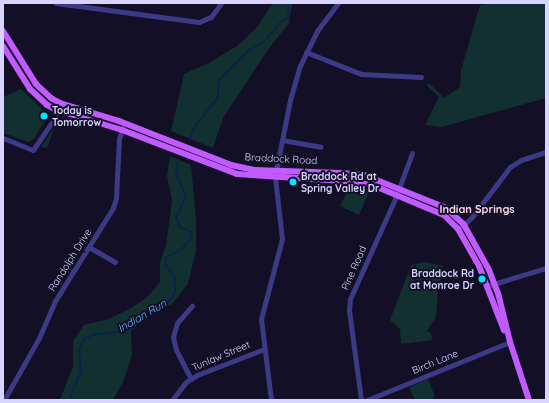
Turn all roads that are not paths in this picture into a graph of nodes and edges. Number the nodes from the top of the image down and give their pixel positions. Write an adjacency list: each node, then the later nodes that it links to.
1 (56, 3): 2 (street)
2 (221, 3)
3 (338, 3): 6 (street)
4 (3, 31): 8 (main road, Braddock Road)
5 (3, 46): 9 (main road, Braddock Road)
6 (306, 52): 7 (street); 13 (street)
7 (421, 77)
8 (60, 102): 9 (street); 10 (main road, Braddock Road)
9 (57, 110): 11 (main road, Braddock Road); 12 (street)
10 (124, 123): 11 (street, Randolph Drive); 17 (main road, Braddock Road)
11 (122, 130): 18 (main road, Braddock Road); 23 (street, Randolph Drive)
12 (3, 138)
13 (282, 140): 14 (street); 17 (street)
14 (320, 147)
15 (546, 152): 21 (street)
16 (412, 153): 19 (street, Pine Road)
17 (276, 171): 18 (street); 19 (main road, Braddock Road)
18 (275, 178): 20 (main road, Braddock Road); 30 (street)
19 (399, 188): 20 (street, Pine Road); 21 (main road, Braddock Road)
20 (396, 195): 22 (main road, Braddock Road); 35 (street, Pine Road)
21 (464, 225): 22 (street); 26 (main road, Braddock Road)
22 (458, 229): 27 (main road, Braddock Road)
23 (89, 247): 24 (street); 32 (street, Randolph Drive)
24 (115, 262)
25 (546, 268): 26 (street)
26 (495, 284): 27 (street); 29 (main road, Braddock Road)
27 (488, 286): 29 (main road, Braddock Road)
28 (192, 306): 31 (street)
29 (510, 342): 36 (street, Birch Lane); 37 (main road, Braddock Road)
30 (264, 348): 31 (street, Tunlaw Street); 34 (street)
31 (191, 379): 33 (street, Tunlaw Street)
32 (4, 400)
33 (172, 400)
34 (271, 400)
35 (361, 400)
36 (367, 400)
37 (529, 400)

